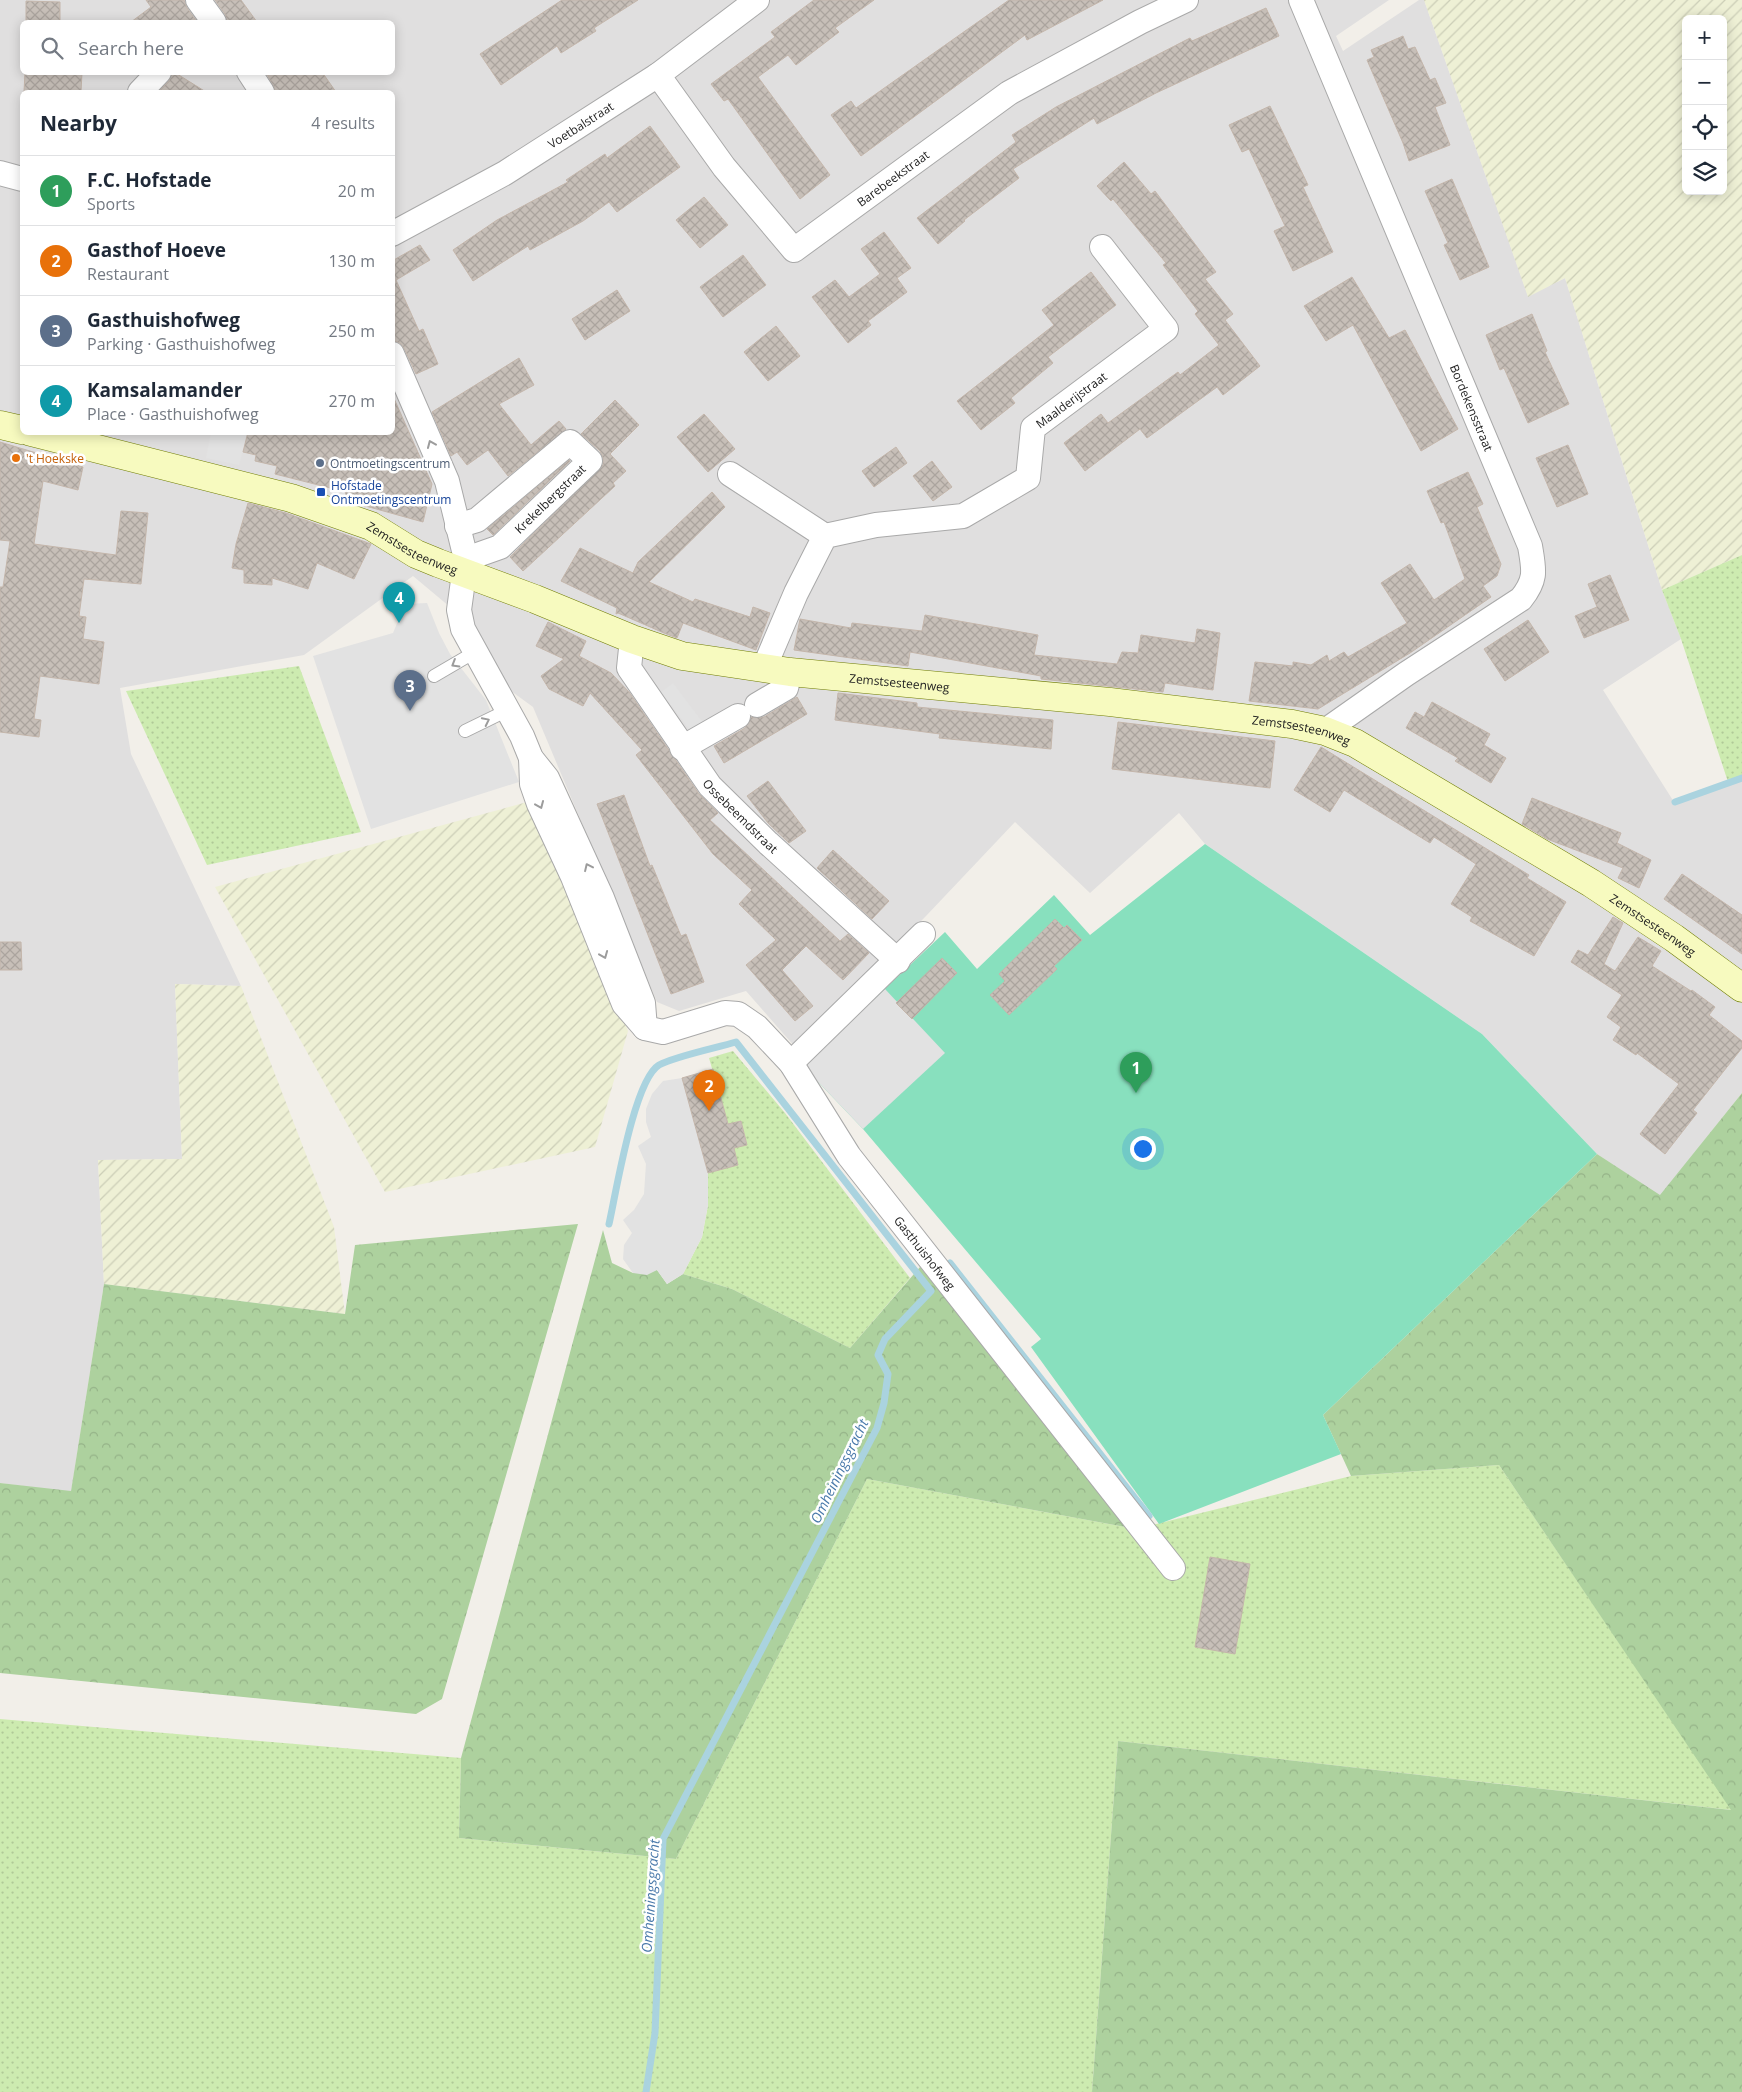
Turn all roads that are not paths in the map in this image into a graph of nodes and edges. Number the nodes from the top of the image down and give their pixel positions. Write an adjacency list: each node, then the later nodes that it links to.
1 (198, 0): 5 (street)
2 (756, 0): 8 (street, Voetbalstraat)
3 (1186, 0): 8 (street, Barebeekstraat)
4 (1301, 0): 29 (street, Bordekensstraat)
5 (213, 20)
6 (156, 75): 9 (street)
7 (251, 75): 10 (street)
8 (658, 75): 13 (street, Voetbalstraat)
9 (142, 90)
10 (261, 90)
11 (0, 173): 12 (street)
12 (20, 178)
13 (395, 232)
14 (1102, 247): 21 (street, Maalderijstraat)
15 (395, 361): 20 (street, one-way to 15)
16 (0, 424): 17 (street)
17 (20, 429)
18 (43, 435): 22 (street, Zemstsesteenweg)
19 (730, 474): 21 (street)
20 (457, 526): 22 (street); 22 (street, Krekelbergstraat)
21 (825, 536): 25 (street)
22 (466, 566): 23 (street, Zemstsesteenweg); 24 (street, Gasthuishofweg)
23 (632, 639): 25 (street, Zemstsesteenweg); 30 (street, Ossebeemdstraat)
24 (475, 652): 26 (lane, one-way to 26); 27 (street, Gasthuishofweg)
25 (777, 670): 29 (street, Zemstsesteenweg); 30 (street)
26 (434, 676)
27 (508, 710): 28 (lane, one-way to 27); 34 (street, Gasthuishofweg)
28 (465, 731)
29 (1326, 731): 33 (street, Zemstsesteenweg)
30 (682, 748): 32 (street, Ossebeemdstraat)
31 (922, 934): 32 (street)
32 (898, 961): 34 (street)
33 (1742, 988)
34 (791, 1063): 35 (street, Gasthuishofweg)
35 (1173, 1568)

